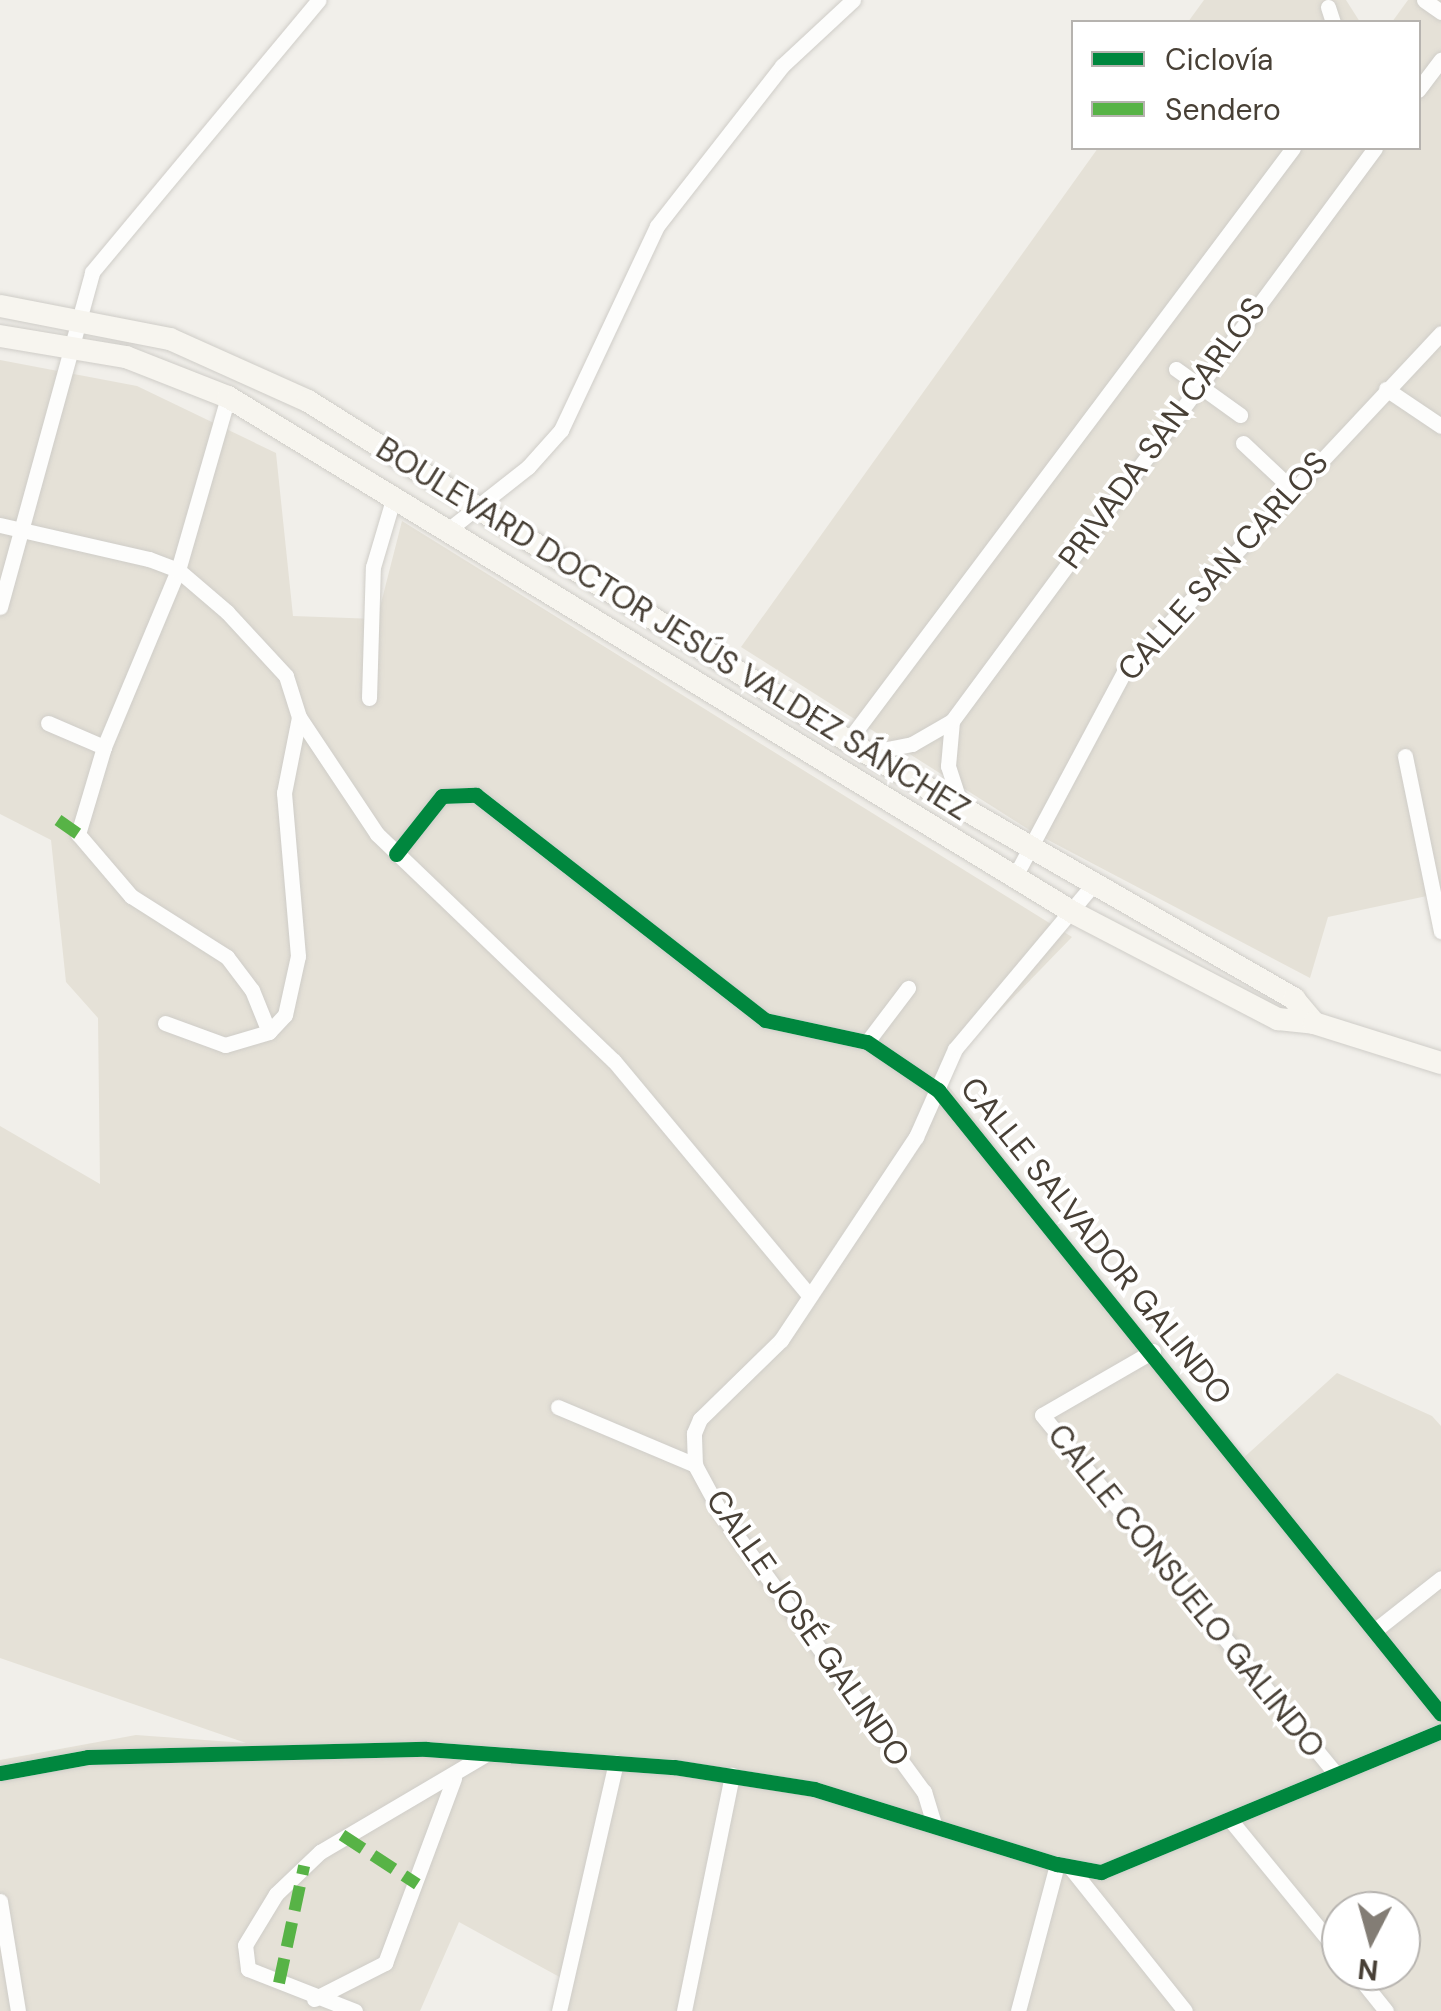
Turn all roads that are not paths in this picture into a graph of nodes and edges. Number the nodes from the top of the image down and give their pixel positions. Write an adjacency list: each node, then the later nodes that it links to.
1 (319, 0): 10 (street)
2 (853, 0): 23 (street)
3 (1424, 0): 4 (street)
4 (1441, 12)
5 (1441, 60): 6 (street)
6 (1421, 86)
7 (1292, 150): 34 (street)
8 (1373, 150): 15 (street, PRIVADA SAN CARLOS)
9 (0, 306): 10 (main road, BOULEVARD DOCTOR JESÚS VALDEZ SÁNCHEZ)
10 (77, 316): 13 (street); 23 (main road, BOULEVARD DOCTOR JESÚS VALDEZ SÁNCHEZ)
11 (1441, 333): 16 (street, CALLE SAN CARLOS)
12 (0, 336): 13 (main road, BOULEVARD DOCTOR JESÚS VALDEZ SÁNCHEZ)
13 (71, 345): 17 (main road, BOULEVARD DOCTOR JESÚS VALDEZ SÁNCHEZ); 26 (street)
14 (1176, 370): 15 (street)
15 (1196, 383): 18 (street); 31 (street, PRIVADA SAN CARLOS)
16 (1386, 388): 19 (street); 21 (street, CALLE SAN CARLOS)
17 (228, 397): 22 (main road, BOULEVARD DOCTOR JESÚS VALDEZ SÁNCHEZ); 27 (street)
18 (1240, 415)
19 (1441, 426)
20 (1243, 443): 21 (street)
21 (1292, 489): 37 (street, CALLE SAN CARLOS)
22 (394, 496): 25 (main road, BOULEVARD DOCTOR JESÚS VALDEZ SÁNCHEZ); 29 (street)
23 (475, 508): 25 (street); 34 (main road, BOULEVARD DOCTOR JESÚS VALDEZ SÁNCHEZ)
24 (0, 525): 26 (street)
25 (448, 530): 39 (main road, BOULEVARD DOCTOR JESÚS VALDEZ SÁNCHEZ)
26 (25, 534): 27 (street); 28 (street)
27 (178, 570): 30 (street); 33 (street)
28 (0, 607)
29 (369, 698)
30 (299, 717): 38 (street); 46 (street)
31 (952, 720): 34 (street, PRIVADA SAN CARLOS); 36 (street)
32 (48, 723): 33 (street)
33 (104, 747): 46 (street)
34 (858, 747): 36 (main road, BOULEVARD DOCTOR JESÚS VALDEZ SÁNCHEZ)
35 (1406, 756): 42 (street)
36 (962, 809): 37 (main road, BOULEVARD DOCTOR JESÚS VALDEZ SÁNCHEZ)
37 (1030, 850): 39 (street, CALLE SAN CARLOS); 40 (main road, BOULEVARD DOCTOR JESÚS VALDEZ SÁNCHEZ)
38 (396, 854): 47 (street, CALLE SALVADOR GALINDO); 50 (street)
39 (1014, 878): 41 (main road, BOULEVARD DOCTOR JESÚS VALDEZ SÁNCHEZ)
40 (1092, 886): 41 (street, CALLE JOSÉ GALINDO); 45 (main road, BOULEVARD DOCTOR JESÚS VALDEZ SÁNCHEZ)
41 (1074, 913): 45 (main road, BOULEVARD DOCTOR JESÚS VALDEZ SÁNCHEZ); 49 (street, CALLE JOSÉ GALINDO)
42 (1441, 932)
43 (908, 988): 47 (street)
44 (165, 1022): 46 (street)
45 (1314, 1022): 48 (main road, BOULEVARD DOCTOR JESÚS VALDEZ SÁNCHEZ)
46 (268, 1032)
47 (867, 1042): 49 (street, CALLE SALVADOR GALINDO)
48 (1441, 1064)
49 (938, 1090): 50 (street, CALLE JOSÉ GALINDO); 51 (street, CALLE SALVADOR GALINDO)
50 (809, 1296): 53 (street, CALLE JOSÉ GALINDO)
51 (1152, 1351): 55 (street, CALLE SALVADOR GALINDO); 61 (street, CALLE CONSUELO GALINDO)
52 (558, 1406): 53 (street)
53 (696, 1465): 65 (street, CALLE JOSÉ GALINDO)
54 (1441, 1578): 55 (street)
55 (1374, 1631): 56 (street, CALLE SALVADOR GALINDO)
56 (1441, 1714)
57 (1441, 1730): 61 (street)
58 (484, 1755): 59 (street); 60 (street); 63 (street)
59 (616, 1762): 62 (street); 73 (street)
60 (0, 1773)
61 (1336, 1774): 64 (street)
62 (732, 1776): 65 (street); 74 (street)
63 (454, 1778): 70 (street); 70 (street)
64 (1232, 1822): 66 (street); 68 (street)
65 (934, 1824): 66 (street)
66 (1063, 1866): 75 (street); 76 (street)
67 (0, 1900): 71 (street)
68 (1321, 1931)
69 (1370, 1991): 77 (street)
70 (314, 1999): 72 (street)
71 (18, 2011)
72 (355, 2011)
73 (559, 2011)
74 (684, 2011)
75 (1018, 2011)
76 (1185, 2011)
77 (1386, 2011)

